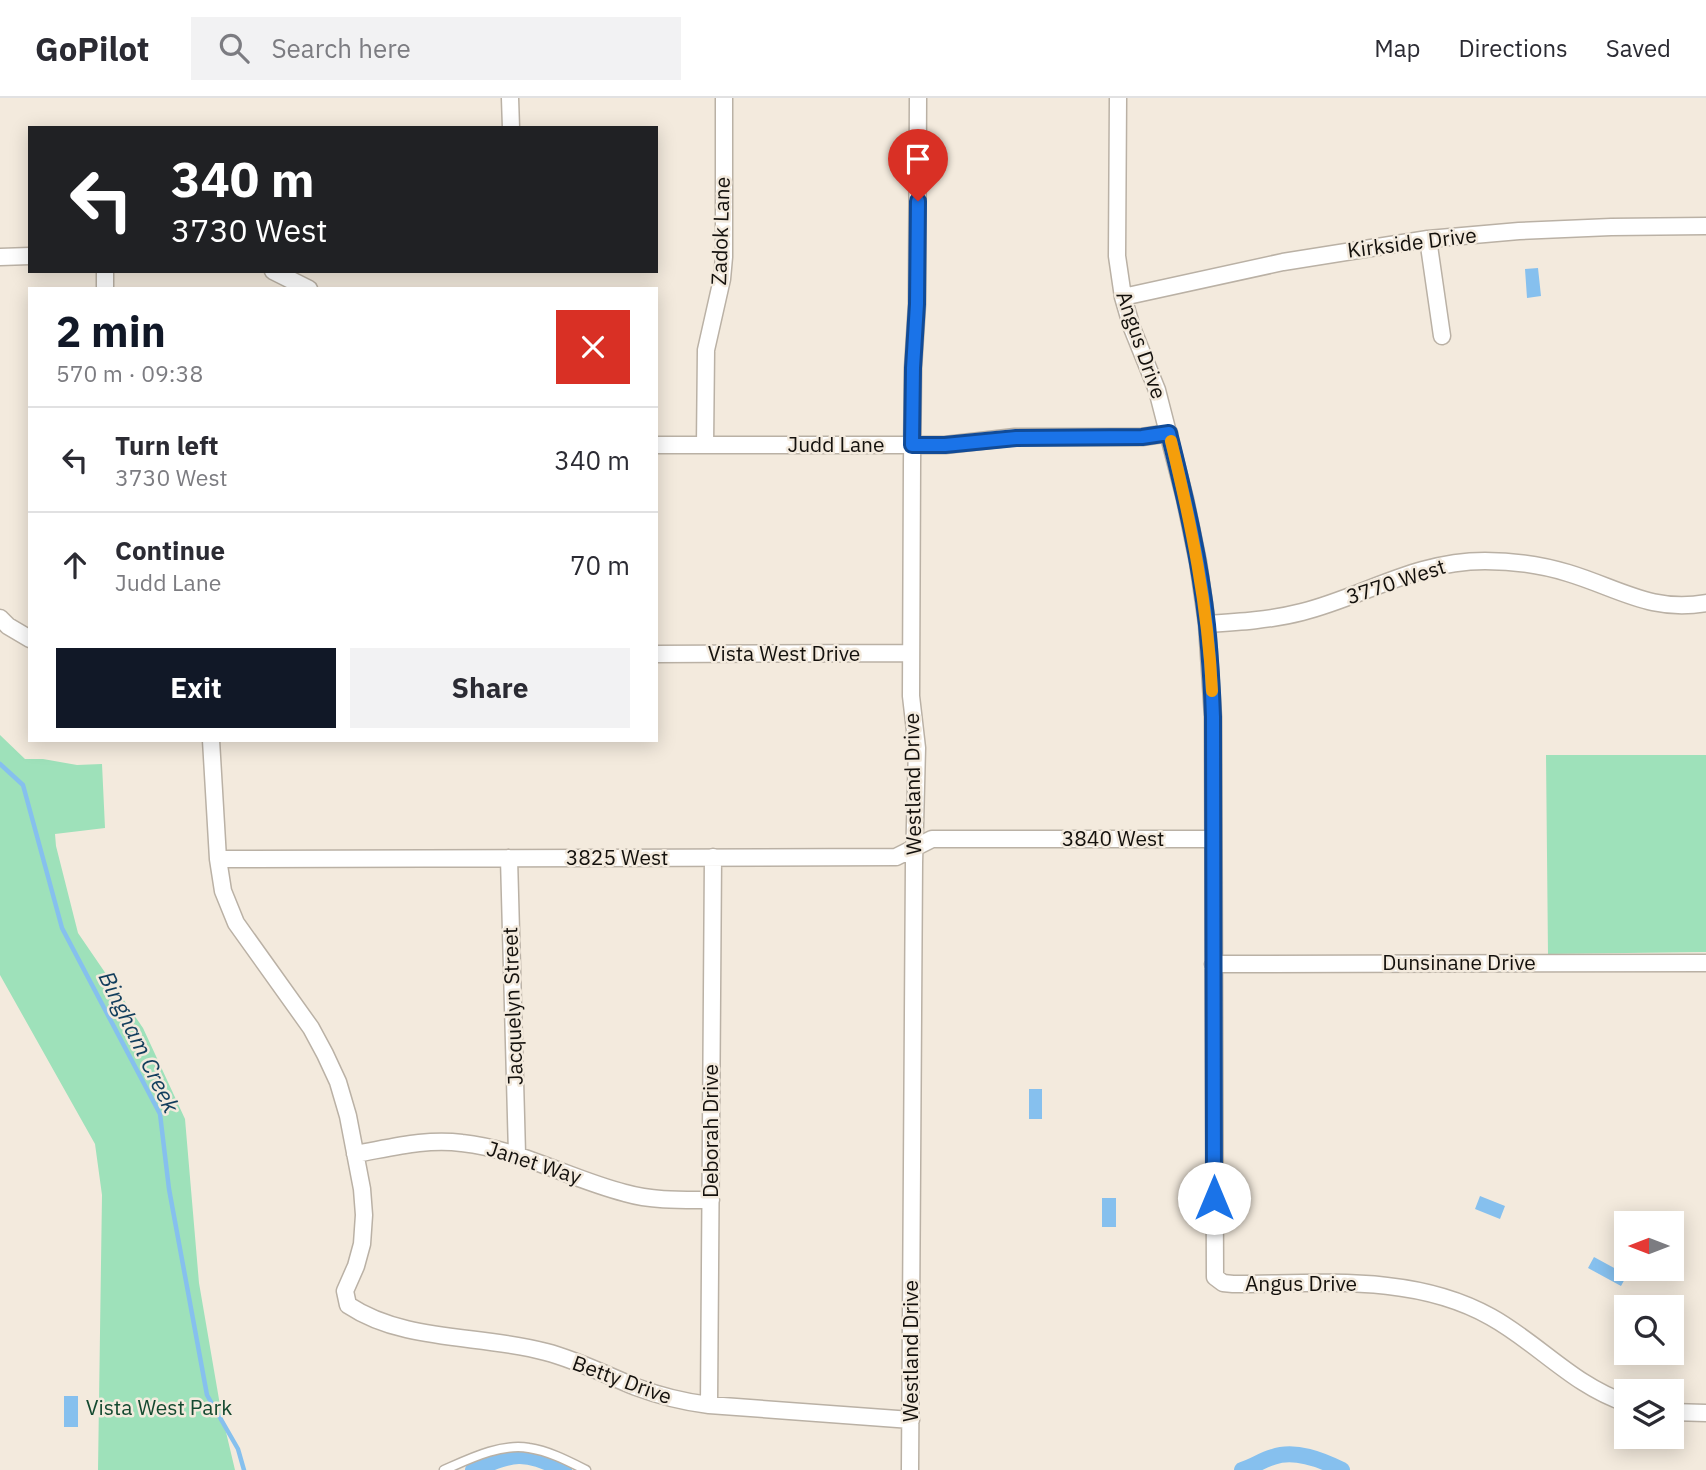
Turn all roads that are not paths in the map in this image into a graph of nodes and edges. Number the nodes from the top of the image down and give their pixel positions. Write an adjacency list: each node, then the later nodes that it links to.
1 (510, 98): 5 (street)
2 (724, 98): 16 (street, Zadok Lane)
3 (918, 98): 17 (street, Westland Drive)
4 (1118, 98): 12 (street, Angus Drive)
5 (511, 126)
6 (1706, 226): 7 (street, Kirkside Drive)
7 (1428, 239): 12 (street, Kirkside Drive); 13 (street)
8 (28, 256): 9 (street)
9 (0, 257)
10 (277, 273): 11 (street)
11 (305, 287)
12 (1123, 297): 14 (street, Angus Drive)
13 (1442, 336)
14 (1169, 433): 17 (street, Judd Lane); 20 (street, Angus Drive)
15 (658, 445): 16 (street, Judd Lane)
16 (705, 445): 17 (street, Judd Lane)
17 (912, 445): 22 (street, Westland Drive)
18 (1706, 603): 20 (street, 3770 West)
19 (0, 618): 21 (street)
20 (1207, 625): 26 (street, Angus Drive)
21 (28, 638)
22 (911, 653): 23 (street, Vista West Drive); 27 (street, Westland Drive)
23 (658, 654)
24 (211, 742): 30 (street)
25 (1012, 838): 26 (street, 3840 West); 27 (street, 3825 West)
26 (1213, 839): 32 (street, Angus Drive)
27 (915, 847): 28 (street, 3825 West); 40 (street, Westland Drive)
28 (713, 857): 29 (street, 3825 West); 35 (street, Deborah Drive)
29 (509, 858): 30 (street, 3825 West); 34 (street, Jacquelyn Street)
30 (218, 859): 33 (street)
31 (1706, 963): 32 (street, Dunsinane Drive)
32 (1213, 964): 36 (street, Angus Drive)
33 (355, 1154): 34 (street, Janet Way); 37 (street, Betty Drive)
34 (517, 1154): 35 (street, Janet Way)
35 (711, 1200): 37 (street, Deborah Drive)
36 (1614, 1399)
37 (709, 1405): 40 (street, Betty Drive)
38 (1684, 1412): 39 (street)
39 (1706, 1413)
40 (911, 1420): 43 (street, Westland Drive)
41 (444, 1470): 42 (lane)
42 (586, 1470)
43 (910, 1470)

